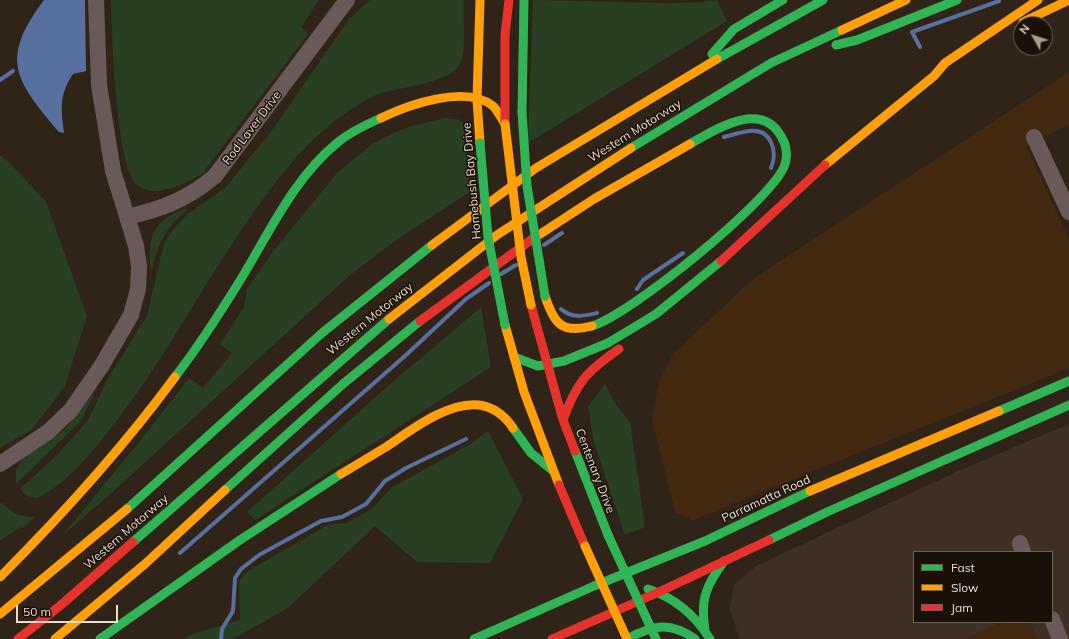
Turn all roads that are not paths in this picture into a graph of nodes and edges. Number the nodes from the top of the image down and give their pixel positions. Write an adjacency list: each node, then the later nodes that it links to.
1 (96, 0): 19 (street)
2 (347, 0): 19 (street, Rod Laver Drive)
3 (480, 0): 15 (highway, Homebush Bay Drive)
4 (509, 0): 16 (highway)
5 (524, 0): 40 (highway, bridge)
6 (783, 0): 13 (highway, Western Motorway)
7 (823, 0): 13 (highway, Western Motorway)
8 (906, 0): 12 (highway, Western Motorway)
9 (957, 0): 12 (highway, Western Motorway)
10 (1038, 0): 14 (highway)
11 (1069, 0): 14 (highway)
12 (772, 63): 39 (highway, Western Motorway)
13 (697, 70): 35 (highway, Western Motorway)
14 (934, 76): 20 (highway)
15 (477, 100): 16 (highway); 21 (highway, Homebush Bay Drive, bridge); 29 (highway)
16 (505, 124): 22 (highway, Centenary Drive, bridge)
17 (1034, 137): 18 (street)
18 (1069, 212)
19 (127, 217): 26 (street)
20 (709, 272): 22 (highway); 25 (highway)
21 (514, 357): 22 (highway); 27 (highway)
22 (547, 366): 25 (highway, Centenary Drive)
23 (1069, 381): 30 (highway, Parramatta Road)
24 (1069, 404): 28 (highway)
25 (563, 420): 46 (highway, Centenary Drive, bridge)
26 (0, 464)
27 (552, 470): 41 (highway); 45 (highway, bridge)
28 (724, 561): 32 (highway); 38 (highway)
29 (0, 577)
30 (612, 579): 31 (highway, Parramatta Road); 32 (highway)
31 (594, 586): 33 (highway); 42 (highway, Parramatta Road)
32 (659, 592): 37 (highway); 38 (highway)
33 (590, 599)
34 (586, 611): 37 (highway)
35 (0, 614)
36 (1053, 622): 49 (street)
37 (583, 625): 43 (highway); 44 (highway)
38 (705, 630): 48 (highway)
39 (18, 639)
40 (55, 639)
41 (100, 639)
42 (474, 639)
43 (554, 639)
44 (582, 639)
45 (627, 639): 47 (highway)
46 (656, 639)
47 (695, 639)
48 (710, 639)
49 (1060, 639)

